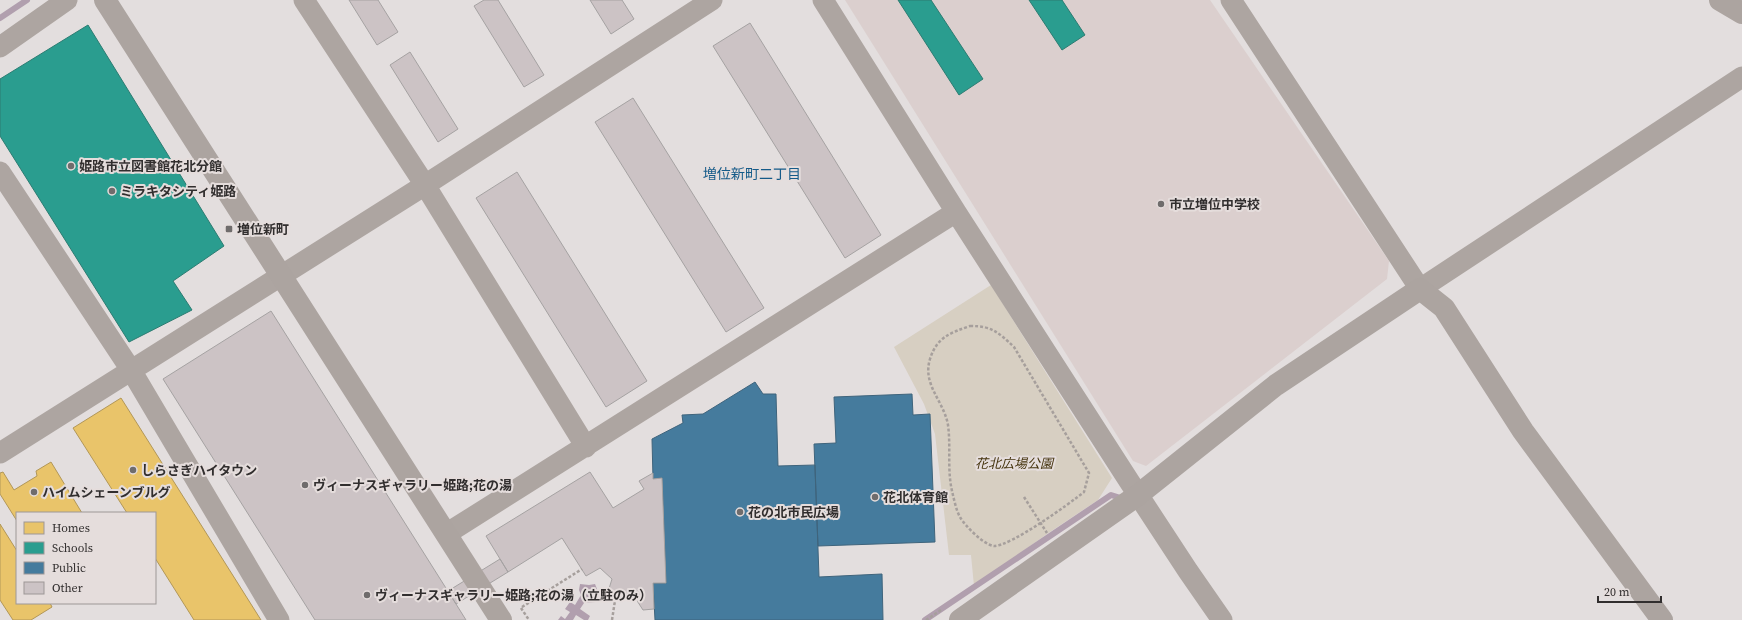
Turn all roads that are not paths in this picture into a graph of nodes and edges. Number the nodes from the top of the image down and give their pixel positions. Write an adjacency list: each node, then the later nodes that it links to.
1 (67, 0): 9 (street)
2 (105, 0): 14 (street)
3 (304, 0): 12 (street)
4 (712, 0): 12 (street)
5 (823, 0): 13 (street)
6 (1231, 0): 15 (street)
7 (1720, 0): 8 (street)
8 (1742, 13)
9 (0, 47)
10 (1742, 77): 15 (street)
11 (0, 172): 16 (street)
12 (425, 185): 14 (street); 17 (street)
13 (956, 212): 17 (street); 19 (street)
14 (280, 275): 16 (street); 20 (street)
15 (1420, 289): 19 (street); 25 (street)
16 (131, 370): 18 (street); 21 (street)
17 (586, 447): 20 (street)
18 (0, 453)
19 (1138, 496): 23 (street); 24 (street)
20 (446, 534): 22 (street)
21 (279, 620)
22 (501, 620)
23 (960, 620)
24 (1222, 620)
25 (1662, 620)

